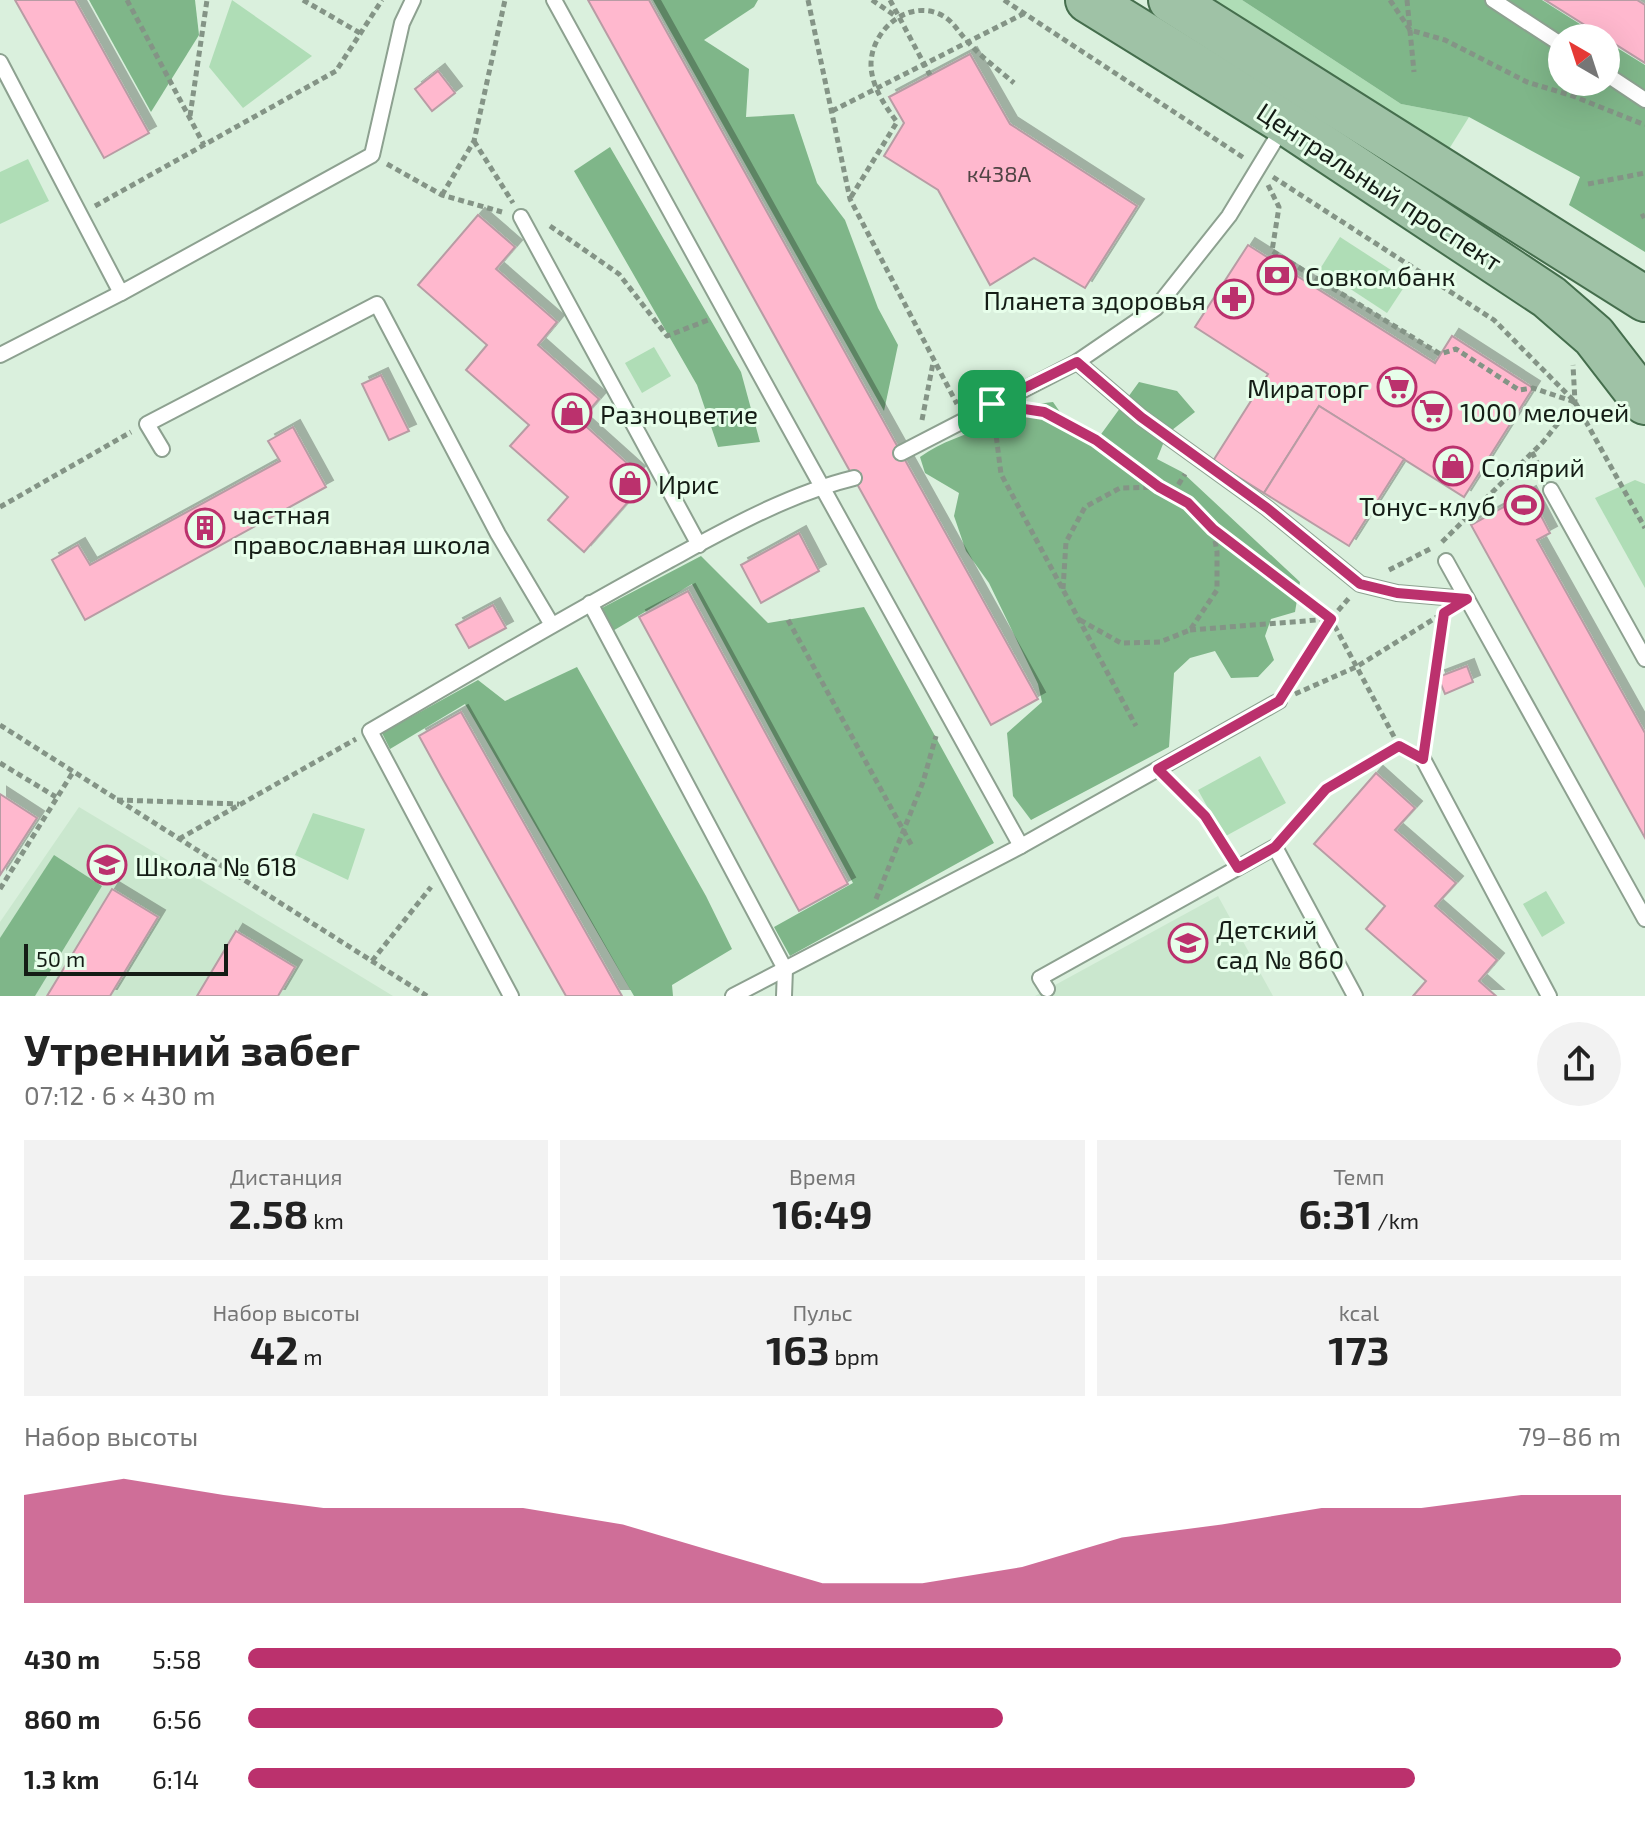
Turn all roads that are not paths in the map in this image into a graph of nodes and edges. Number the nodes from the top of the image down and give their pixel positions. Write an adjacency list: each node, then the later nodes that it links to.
1 (413, 0): 12 (lane)
2 (554, 0): 20 (lane)
3 (1088, 0): 10 (main road, Центральный проспект)
4 (1171, 0): 13 (main road, Центральный проспект)
5 (1493, 0): 6 (lane)
6 (1548, 36)
7 (0, 62): 12 (lane)
8 (1620, 83): 9 (lane)
9 (1645, 100)
10 (1285, 122): 15 (lane); 16 (main road, Центральный проспект)
11 (521, 217): 22 (lane)
12 (121, 293): 14 (lane)
13 (1645, 299)
14 (0, 355)
15 (1077, 362): 18 (lane); 24 (lane)
16 (1645, 402)
17 (162, 449): 26 (lane)
18 (901, 453)
19 (854, 478): 20 (lane)
20 (819, 486): 22 (lane); 30 (lane)
21 (1551, 490): 27 (lane)
22 (699, 545): 25 (lane)
23 (1446, 561): 24 (lane)
24 (1467, 599): 31 (lane)
25 (590, 603): 26 (lane); 32 (lane)
26 (552, 625): 34 (lane)
27 (1645, 659)
28 (1279, 701): 30 (lane)
29 (1423, 759): 38 (lane)
30 (1021, 846): 32 (lane)
31 (1645, 919)
32 (785, 969): 35 (lane); 36 (lane)
33 (1047, 989): 37 (lane)
34 (511, 996)
35 (733, 996)
36 (784, 996)
37 (1355, 996)
38 (1549, 996)

